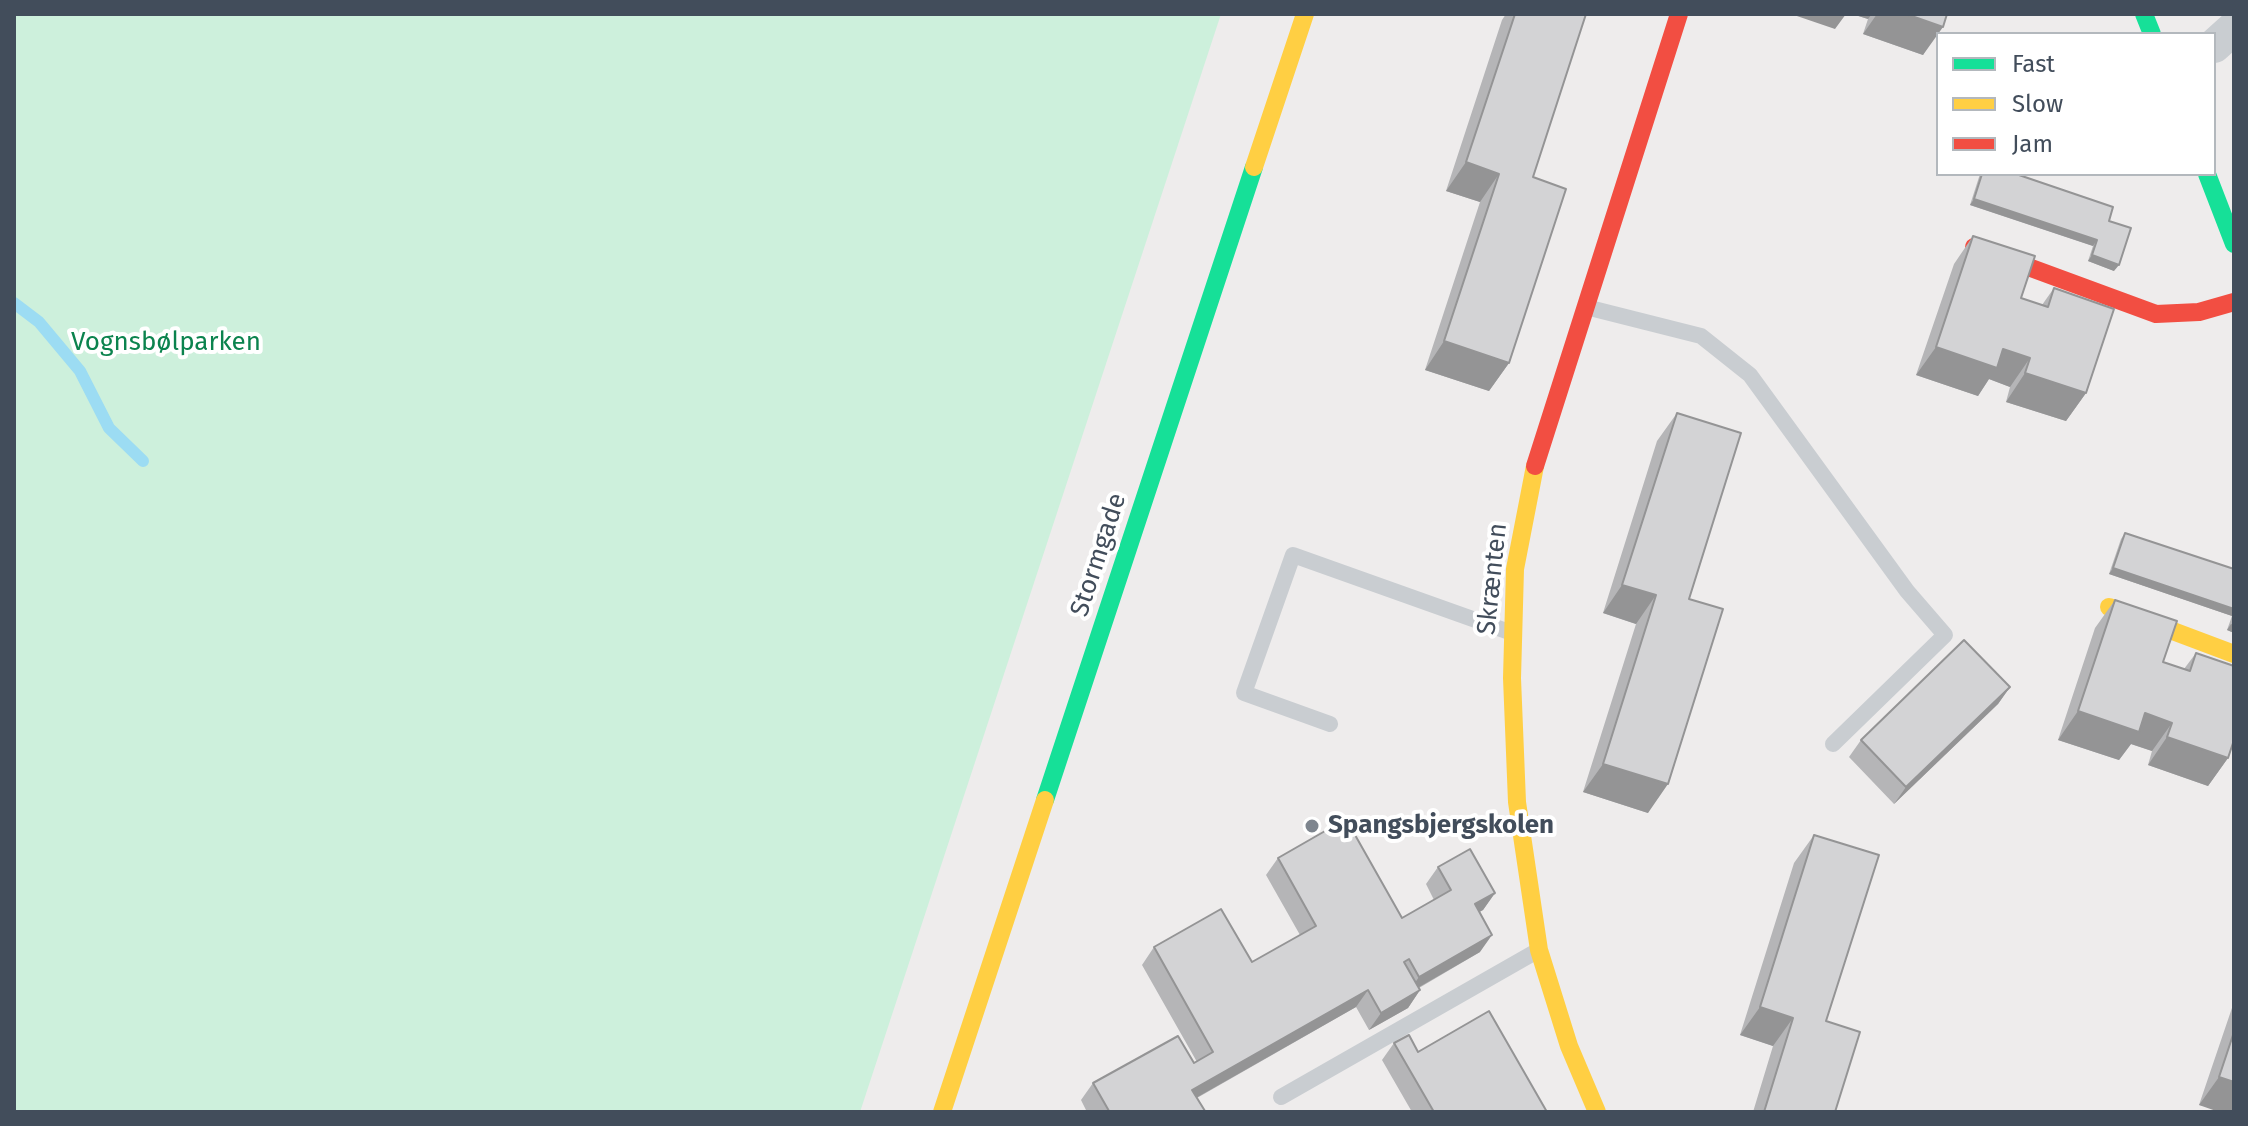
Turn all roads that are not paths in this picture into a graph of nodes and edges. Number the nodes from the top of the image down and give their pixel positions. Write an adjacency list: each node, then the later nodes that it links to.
1 (1305, 14): 17 (street, Stormgade)
2 (1679, 14): 9 (street, Skrænten)
3 (2234, 28): 4 (street)
4 (2216, 44)
5 (2208, 176): 7 (street)
6 (1968, 244): 8 (street)
7 (2234, 244)
8 (2234, 302)
9 (1585, 307): 11 (street, Skrænten); 14 (lane)
10 (2109, 607): 12 (street)
11 (1513, 633): 13 (lane); 15 (street, Skrænten)
12 (2234, 654)
13 (1330, 724)
14 (1833, 744)
15 (1539, 950): 16 (lane); 18 (street, Skrænten)
16 (1281, 1097)
17 (942, 1112)
18 (1597, 1112)

